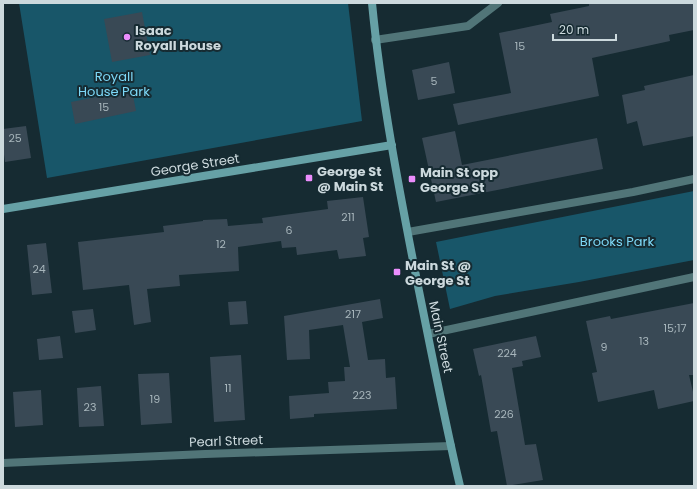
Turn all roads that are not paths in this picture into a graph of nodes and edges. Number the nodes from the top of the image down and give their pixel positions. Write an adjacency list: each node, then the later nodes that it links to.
1 (372, 3): 3 (main road, Main Street)
2 (498, 3): 3 (street)
3 (375, 40): 4 (main road, Main Street)
4 (392, 145): 6 (main road, George Street); 7 (main road, Main Street)
5 (694, 179): 7 (street)
6 (3, 209)
7 (408, 232): 9 (main road, Main Street)
8 (694, 277): 9 (street)
9 (428, 334): 10 (main road, Main Street)
10 (451, 446): 11 (street, Pearl Street); 12 (main road, Main Street)
11 (3, 463)
12 (460, 486)

